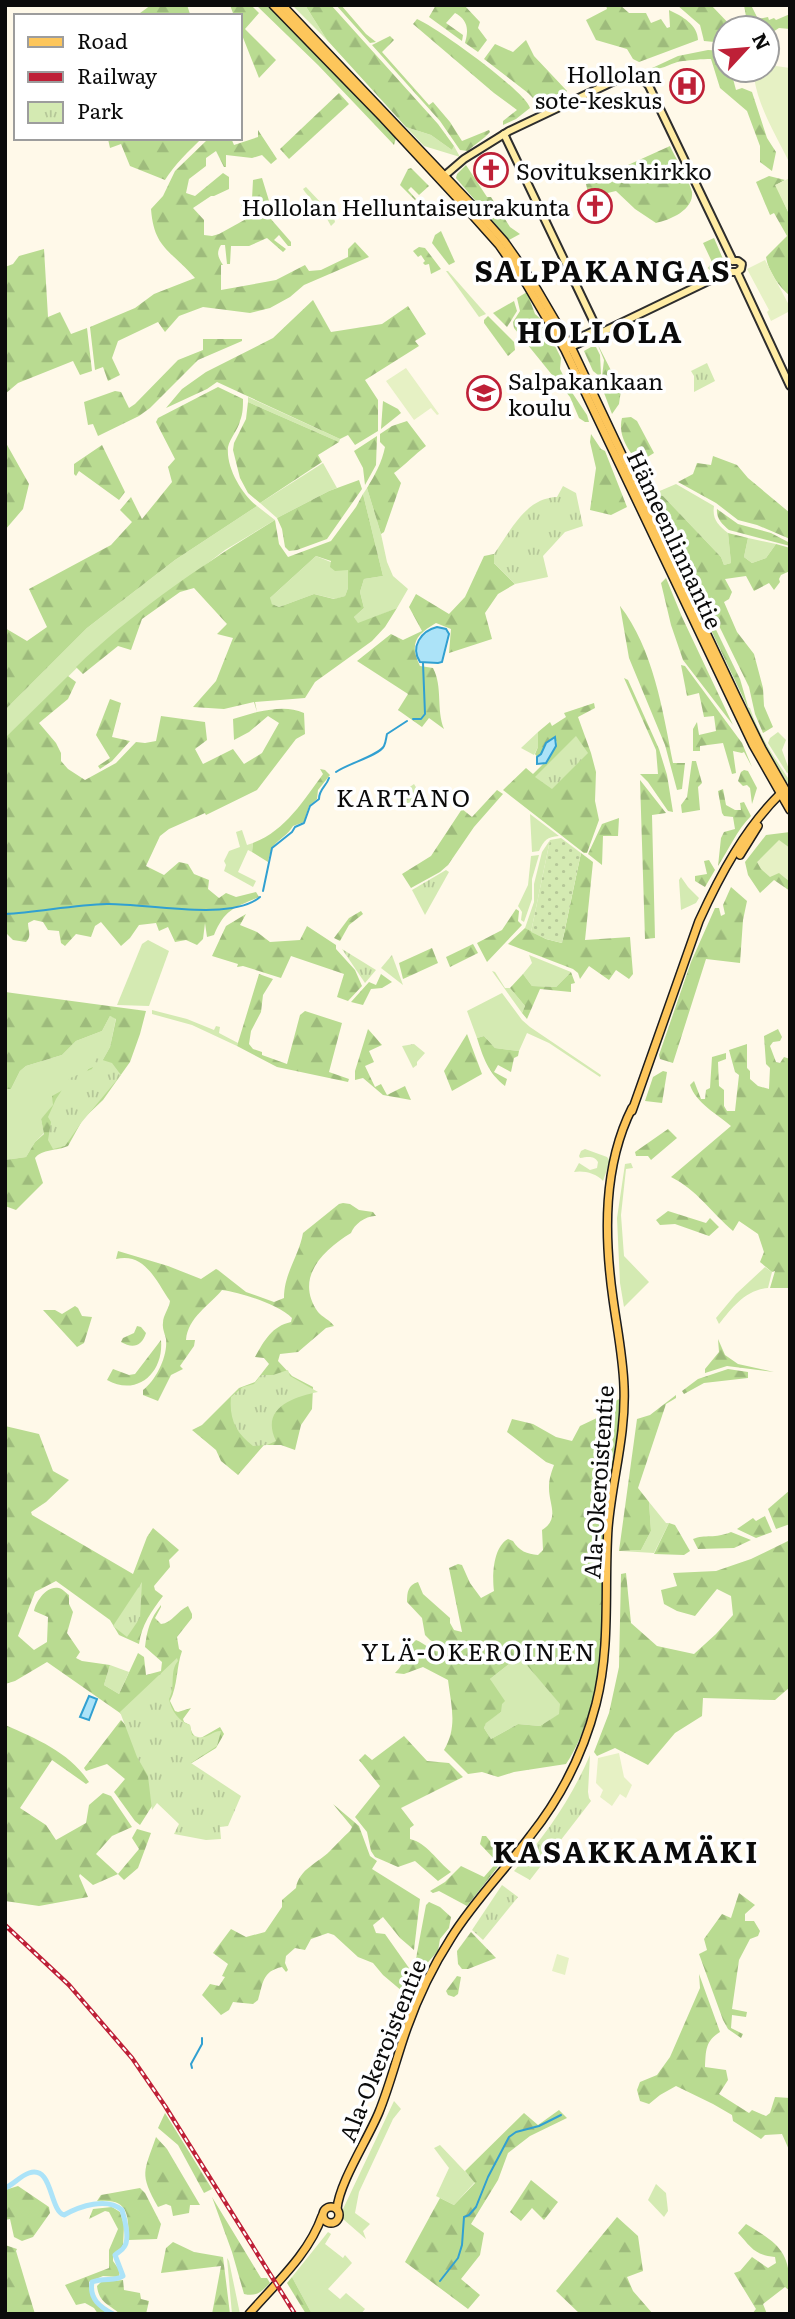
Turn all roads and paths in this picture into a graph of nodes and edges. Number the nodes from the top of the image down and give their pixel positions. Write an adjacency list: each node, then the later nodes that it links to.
1 (273, 5): 4 (main road, Hämeenlinnantie)
2 (284, 5): 4 (main road, Hämeenlinnantie)
3 (503, 134): 4 (main road); 5 (main road); 6 (main road)
4 (443, 179): 7 (main road, Hämeenlinnantie)
5 (733, 268): 6 (main road); 8 (main road)
6 (598, 331): 7 (main road)
7 (567, 346): 9 (main road, Hämeenlinnantie)
8 (790, 386)
9 (786, 793): 10 (main road, Hämeenlinnantie); 11 (main road, Ala-Okeroistentie)
10 (790, 810)
11 (334, 2208): 12 (main road); 12 (main road)
12 (325, 2219): 13 (main road)
13 (250, 2314)

